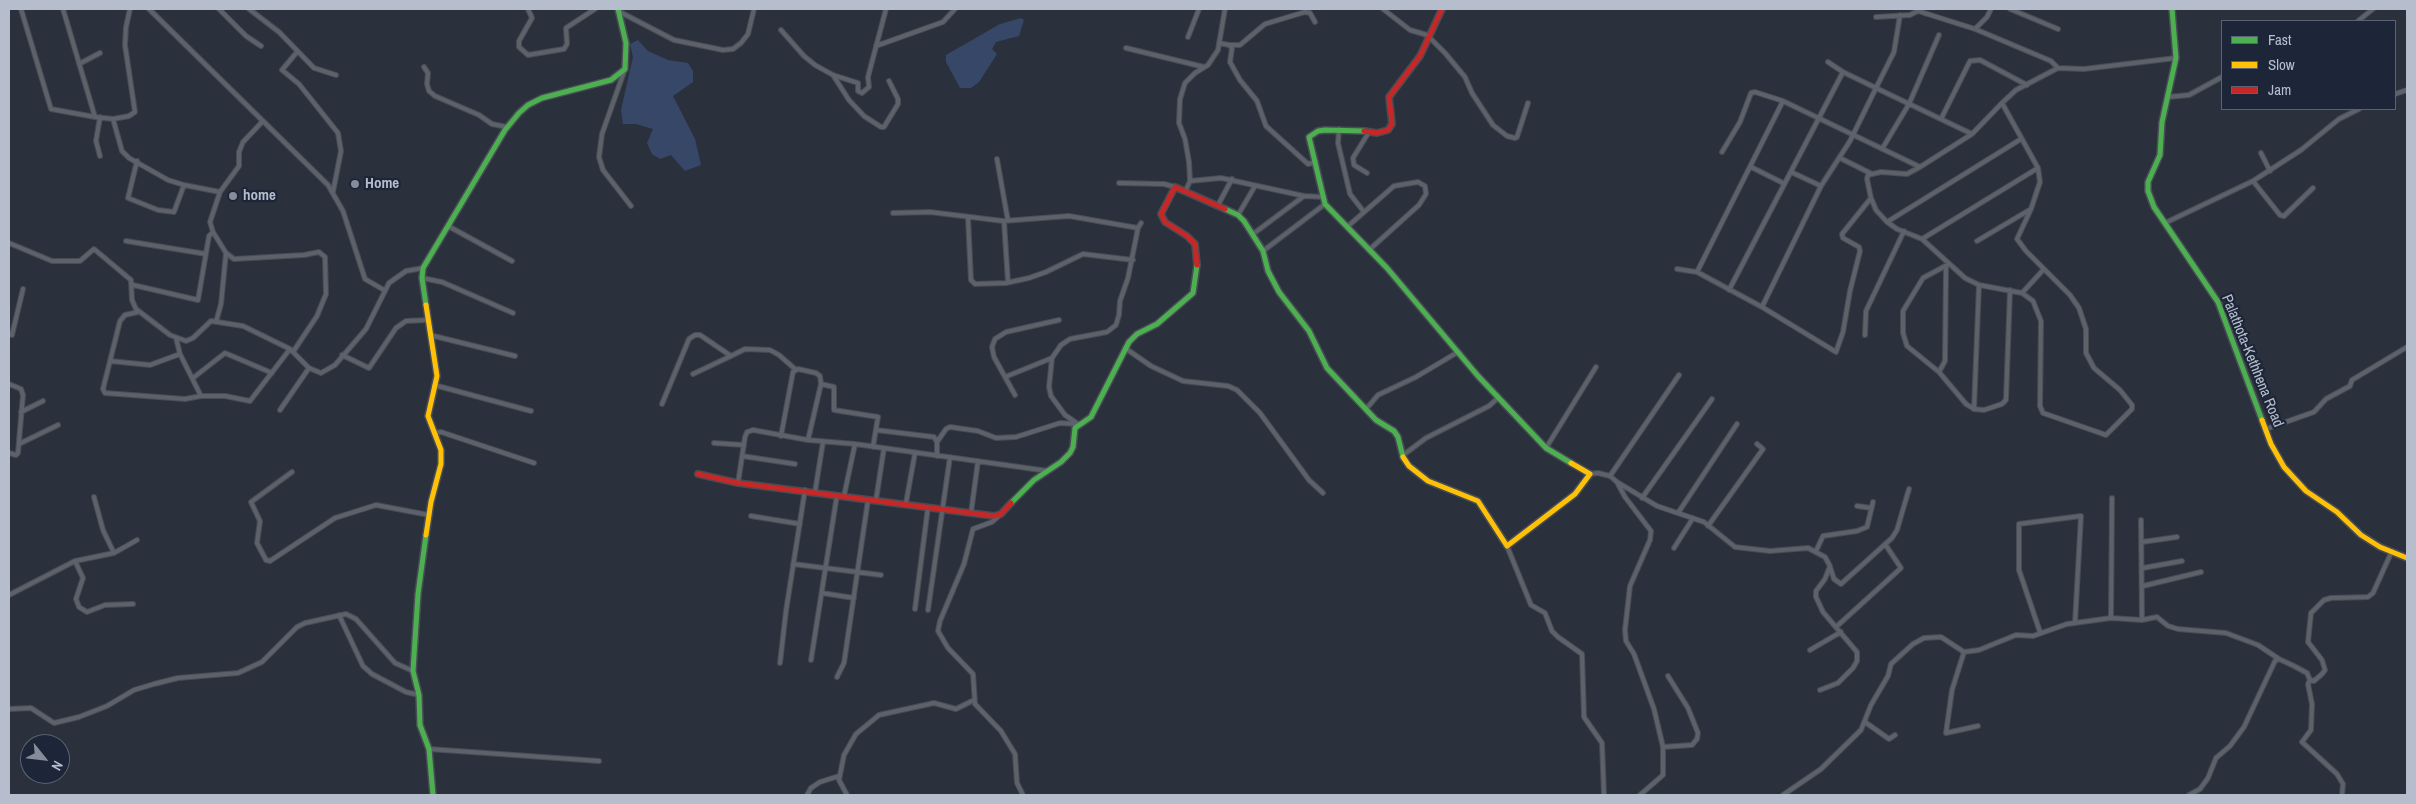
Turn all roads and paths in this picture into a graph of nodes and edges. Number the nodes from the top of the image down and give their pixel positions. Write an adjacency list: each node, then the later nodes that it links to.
1 (21, 9): 58 (street)
2 (63, 9): 40 (street)
3 (130, 9): 60 (street)
4 (149, 9): 62 (street)
5 (219, 9): 33 (street)
6 (249, 9): 36 (street)
7 (528, 9): 8 (street)
8 (595, 9)
9 (754, 9): 20 (street)
10 (886, 9): 34 (street)
11 (955, 9): 34 (street)
12 (1199, 9): 29 (street)
13 (1225, 9): 31 (street)
14 (1383, 9): 30 (street)
15 (1442, 9): 30 (street)
16 (1991, 9): 25 (street)
17 (2010, 9): 26 (street)
18 (2172, 9): 38 (street, Palathota-Kethhena Road)
19 (2373, 9): 23 (street)
20 (619, 10): 44 (street)
21 (1900, 16): 22 (street); 25 (street); 51 (street)
22 (1876, 17)
23 (2359, 20)
24 (1315, 22): 32 (street)
25 (1975, 29): 43 (street)
26 (2058, 29)
27 (781, 30): 47 (street)
28 (1939, 35): 56 (street)
29 (1188, 37)
30 (1430, 39): 54 (street); 65 (street)
31 (1219, 43): 32 (street); 42 (street)
32 (1229, 44): 76 (street)
33 (261, 46)
34 (876, 46): 47 (street)
35 (1126, 48): 42 (street)
36 (297, 52): 46 (street); 95 (street)
37 (100, 53): 40 (street)
38 (2176, 58): 43 (street); 52 (street, Palathota-Kethhena Road)
39 (1828, 62): 45 (street)
40 (79, 64): 58 (street)
41 (424, 67): 63 (street)
42 (1204, 67): 86 (street)
43 (2058, 68): 50 (street)
44 (625, 69): 63 (street); 102 (street)
45 (1843, 72): 51 (street); 59 (street)
46 (336, 75)
47 (833, 75): 49 (street)
48 (2221, 78): 52 (street)
49 (890, 82)
50 (2027, 85): 55 (street); 61 (street)
51 (1876, 88): 56 (street); 66 (street)
52 (2168, 97): 110 (street, Palathota-Kethhena Road)
53 (1783, 101): 59 (street); 70 (street); 78 (street)
54 (1528, 103)
55 (2002, 103): 67 (street); 68 (street)
56 (1909, 104): 61 (street); 69 (street)
57 (2358, 110): 80 (street)
58 (98, 117): 60 (street); 72 (street)
59 (1819, 118): 66 (street); 81 (street)
60 (113, 119): 75 (street)
61 (1941, 119): 67 (street)
62 (263, 121): 94 (street); 95 (street)
63 (507, 127): 112 (street)
64 (1339, 129): 65 (street); 76 (street); 104 (street)
65 (1369, 132): 82 (street)
66 (1853, 134): 69 (street); 73 (street)
67 (1972, 134): 77 (street)
68 (2022, 138): 79 (street); 109 (street)
69 (1882, 149): 77 (street)
70 (1722, 152)
71 (2261, 153): 80 (street)
72 (100, 156)
73 (1840, 158): 83 (street); 91 (street)
74 (997, 160): 108 (street)
75 (137, 161): 89 (street); 89 (street)
76 (1316, 162): 98 (street)
77 (1920, 166): 83 (street)
78 (1751, 167): 88 (street); 132 (street)
79 (2038, 168): 103 (street); 118 (street)
80 (2270, 171): 85 (street)
81 (1791, 172): 88 (street); 91 (street)
82 (1367, 173)
83 (1872, 174): 99 (street)
84 (1232, 179): 86 (street); 90 (street); 101 (street)
85 (2253, 181): 93 (street); 110 (street)
86 (1190, 182): 96 (street)
87 (1119, 183): 92 (street)
88 (1783, 183): 139 (street)
89 (184, 186): 94 (street)
90 (1255, 186): 97 (street); 106 (street)
91 (1821, 186): 142 (street)
92 (1176, 187): 96 (street); 153 (street)
93 (2313, 188)
94 (220, 192): 116 (street)
95 (333, 192): 138 (street)
96 (1185, 192): 101 (street)
97 (1304, 196): 98 (street); 117 (street)
98 (1324, 197): 100 (street)
99 (1871, 198): 109 (street); 142 (street)
100 (1325, 204): 113 (street); 123 (street)
101 (1218, 205): 106 (street)
102 (631, 206)
103 (2031, 209): 120 (street); 131 (street)
104 (1364, 212): 113 (street); 122 (street)
105 (893, 213): 107 (street)
106 (1238, 215): 117 (street)
107 (968, 218): 108 (street); 134 (street)
108 (1006, 221): 114 (street); 134 (street)
109 (1887, 222): 115 (street)
110 (2165, 222): 188 (street, Palathota-Kethhena Road)
111 (1141, 223): 114 (street)
112 (448, 226): 127 (street); 129 (street)
113 (1347, 227): 122 (street)
114 (1138, 228): 126 (street)
115 (1904, 231): 118 (street); 150 (street)
116 (213, 232): 124 (street); 125 (street)
117 (1253, 234): 123 (street)
118 (1922, 239): 128 (street)
119 (126, 241): 125 (street)
120 (1977, 241)
121 (9, 243): 135 (street)
122 (1369, 250): 155 (street)
123 (1263, 251): 182 (street)
124 (226, 253): 147 (street); 154 (street)
125 (206, 254): 135 (street)
126 (1133, 260): 134 (street); 160 (street)
127 (512, 261)
128 (1947, 266): 136 (street); 165 (street); 165 (street)
129 (423, 268): 133 (street); 138 (street)
130 (1677, 269): 132 (street)
131 (2044, 269): 141 (street); 141 (street)
132 (1697, 272): 139 (street)
133 (422, 278): 144 (street); 145 (street)
134 (1008, 282)
135 (133, 285): 143 (street)
136 (1979, 285): 140 (street); 180 (street)
137 (24, 289): 148 (street)
138 (384, 290): 157 (street)
139 (1729, 290): 142 (street)
140 (2010, 290): 141 (street); 180 (street)
141 (2022, 293)
142 (1762, 307)
143 (138, 312): 151 (street); 161 (street)
144 (513, 313)
145 (428, 320): 149 (street); 157 (street)
146 (1059, 320): 169 (street)
147 (216, 322): 151 (street); 154 (street)
148 (9, 334)
149 (430, 335): 158 (street); 173 (street)
150 (1865, 335)
151 (176, 338): 156 (street)
152 (2407, 347): 188 (street)
153 (1125, 348): 185 (street); 222 (street)
154 (291, 351): 163 (street); 166 (street)
155 (1458, 352): 176 (street); 182 (street)
156 (180, 354): 161 (street); 170 (street)
157 (342, 355): 163 (street)
158 (515, 356)
159 (731, 356): 164 (street); 167 (street); 179 (street)
160 (1052, 358): 169 (street); 185 (street)
161 (110, 361): 175 (street)
162 (1596, 367): 202 (street)
163 (309, 368): 181 (street)
164 (794, 369): 172 (street); 191 (street)
165 (1939, 372): 180 (street)
166 (272, 373): 170 (street); 175 (street)
167 (693, 374)
168 (1679, 375): 216 (street)
169 (1005, 377): 174 (street)
170 (193, 378): 175 (street)
171 (9, 384): 184 (street)
172 (821, 384): 189 (street); 192 (street)
173 (434, 385): 183 (street); 190 (street)
174 (1015, 395)
175 (201, 396)
176 (1498, 398): 202 (street); 207 (street)
177 (1712, 398): 226 (street)
178 (43, 401): 184 (street)
179 (662, 404)
180 (1974, 409)
181 (280, 410)
182 (1366, 410): 207 (street)
183 (531, 411)
184 (21, 412): 196 (street)
185 (1078, 424): 194 (street); 212 (street)
186 (1737, 424): 237 (street)
187 (58, 425): 196 (street)
188 (2266, 429): 252 (street, Palathota-Kethhena Road)
189 (876, 430): 194 (street); 200 (street)
190 (434, 433): 210 (street); 239 (street)
191 (781, 436): 192 (street); 199 (street)
192 (808, 440): 193 (street)
193 (823, 442): 197 (street); 221 (street)
194 (937, 442): 206 (street)
195 (714, 443): 199 (street)
196 (19, 444): 203 (street)
197 (855, 444): 200 (street); 224 (street)
198 (1757, 444): 244 (street)
199 (744, 446): 205 (street)
200 (873, 447): 201 (street)
201 (884, 448): 204 (street); 229 (street)
202 (1546, 448): 215 (street)
203 (9, 453)
204 (915, 453): 206 (street); 231 (street)
205 (742, 456): 211 (street); 218 (street)
206 (937, 456): 208 (street)
207 (1402, 456): 249 (street)
208 (950, 457): 209 (street); 234 (street)
209 (978, 461): 212 (street); 236 (street)
210 (534, 463)
211 (795, 464)
212 (1048, 471): 238 (street)
213 (292, 472): 239 (street)
214 (698, 474): 218 (street)
215 (1590, 474): 216 (street); 249 (street)
216 (1610, 476): 217 (street)
217 (1617, 482): 226 (street); 294 (street)
218 (738, 483): 220 (street)
219 (1909, 488): 248 (street)
220 (805, 490): 221 (street); 243 (street)
221 (815, 492): 223 (street)
222 (1323, 493)
223 (837, 495): 224 (street); 259 (street)
224 (844, 496): 228 (street)
225 (94, 497): 253 (street)
226 (1642, 498): 237 (street)
227 (2112, 498): 272 (street)
228 (868, 500): 229 (street); 261 (street)
229 (876, 500): 231 (street)
230 (1873, 502): 235 (street)
231 (906, 503): 233 (street)
232 (1857, 506): 235 (street)
233 (928, 507): 234 (street); 269 (street)
234 (943, 508): 236 (street); 270 (street)
235 (1871, 508): 251 (street)
236 (971, 513): 238 (street)
237 (1678, 513): 241 (street)
238 (1001, 514): 289 (street)
239 (429, 515): 283 (street)
240 (751, 516): 243 (street)
241 (1693, 518): 244 (street); 250 (street)
242 (2141, 520): 247 (street)
243 (800, 524): 257 (street)
244 (1708, 526): 251 (street)
245 (2177, 537): 247 (street)
246 (137, 540): 253 (street)
247 (2142, 542): 260 (street)
248 (1885, 544): 258 (street); 275 (street)
249 (1507, 546): 302 (street)
250 (1674, 548)
251 (1816, 551): 258 (street)
252 (2392, 551): 254 (street, Palathota-Kethhena Road); 286 (street)
253 (114, 553): 255 (street)
254 (2407, 558)
255 (75, 561): 266 (street); 268 (street)
256 (2182, 561): 260 (street)
257 (793, 564): 259 (street); 282 (street)
258 (1830, 566): 275 (street)
259 (826, 567): 261 (street); 265 (street)
260 (2142, 568): 264 (street)
261 (858, 572): 263 (street); 267 (street)
262 (2201, 572): 264 (street)
263 (882, 575)
264 (2142, 586): 273 (street)
265 (822, 593): 267 (street); 281 (street)
266 (9, 595)
267 (854, 598): 284 (street)
268 (133, 604)
269 (915, 609)
270 (928, 610)
271 (339, 615): 283 (street); 288 (street); 290 (street)
272 (2111, 618): 273 (street); 274 (street)
273 (2142, 620): 280 (street)
274 (2075, 623): 277 (street); 277 (street)
275 (1836, 627): 276 (street)
276 (1841, 632): 278 (street); 287 (street)
277 (2040, 632): 279 (street)
278 (1810, 650)
279 (1964, 652): 291 (street); 292 (street)
280 (2278, 659): 286 (street); 305 (street)
281 (811, 660)
282 (780, 663)
283 (413, 671): 288 (street)
284 (837, 676)
285 (1668, 676): 294 (street)
286 (2310, 680): 306 (street)
287 (1820, 690)
288 (419, 695): 295 (street)
289 (974, 700): 297 (street); 301 (street)
290 (9, 708)
291 (1864, 722): 293 (street); 304 (street)
292 (1978, 726)
293 (1895, 734)
294 (1663, 748): 303 (street)
295 (429, 749): 296 (street); 298 (street)
296 (599, 761)
297 (839, 776): 299 (street); 300 (street)
298 (433, 795)
299 (807, 795)
300 (847, 795)
301 (1023, 795)
302 (1604, 795)
303 (1640, 795)
304 (1783, 795)
305 (2189, 795)
306 (2342, 795)

